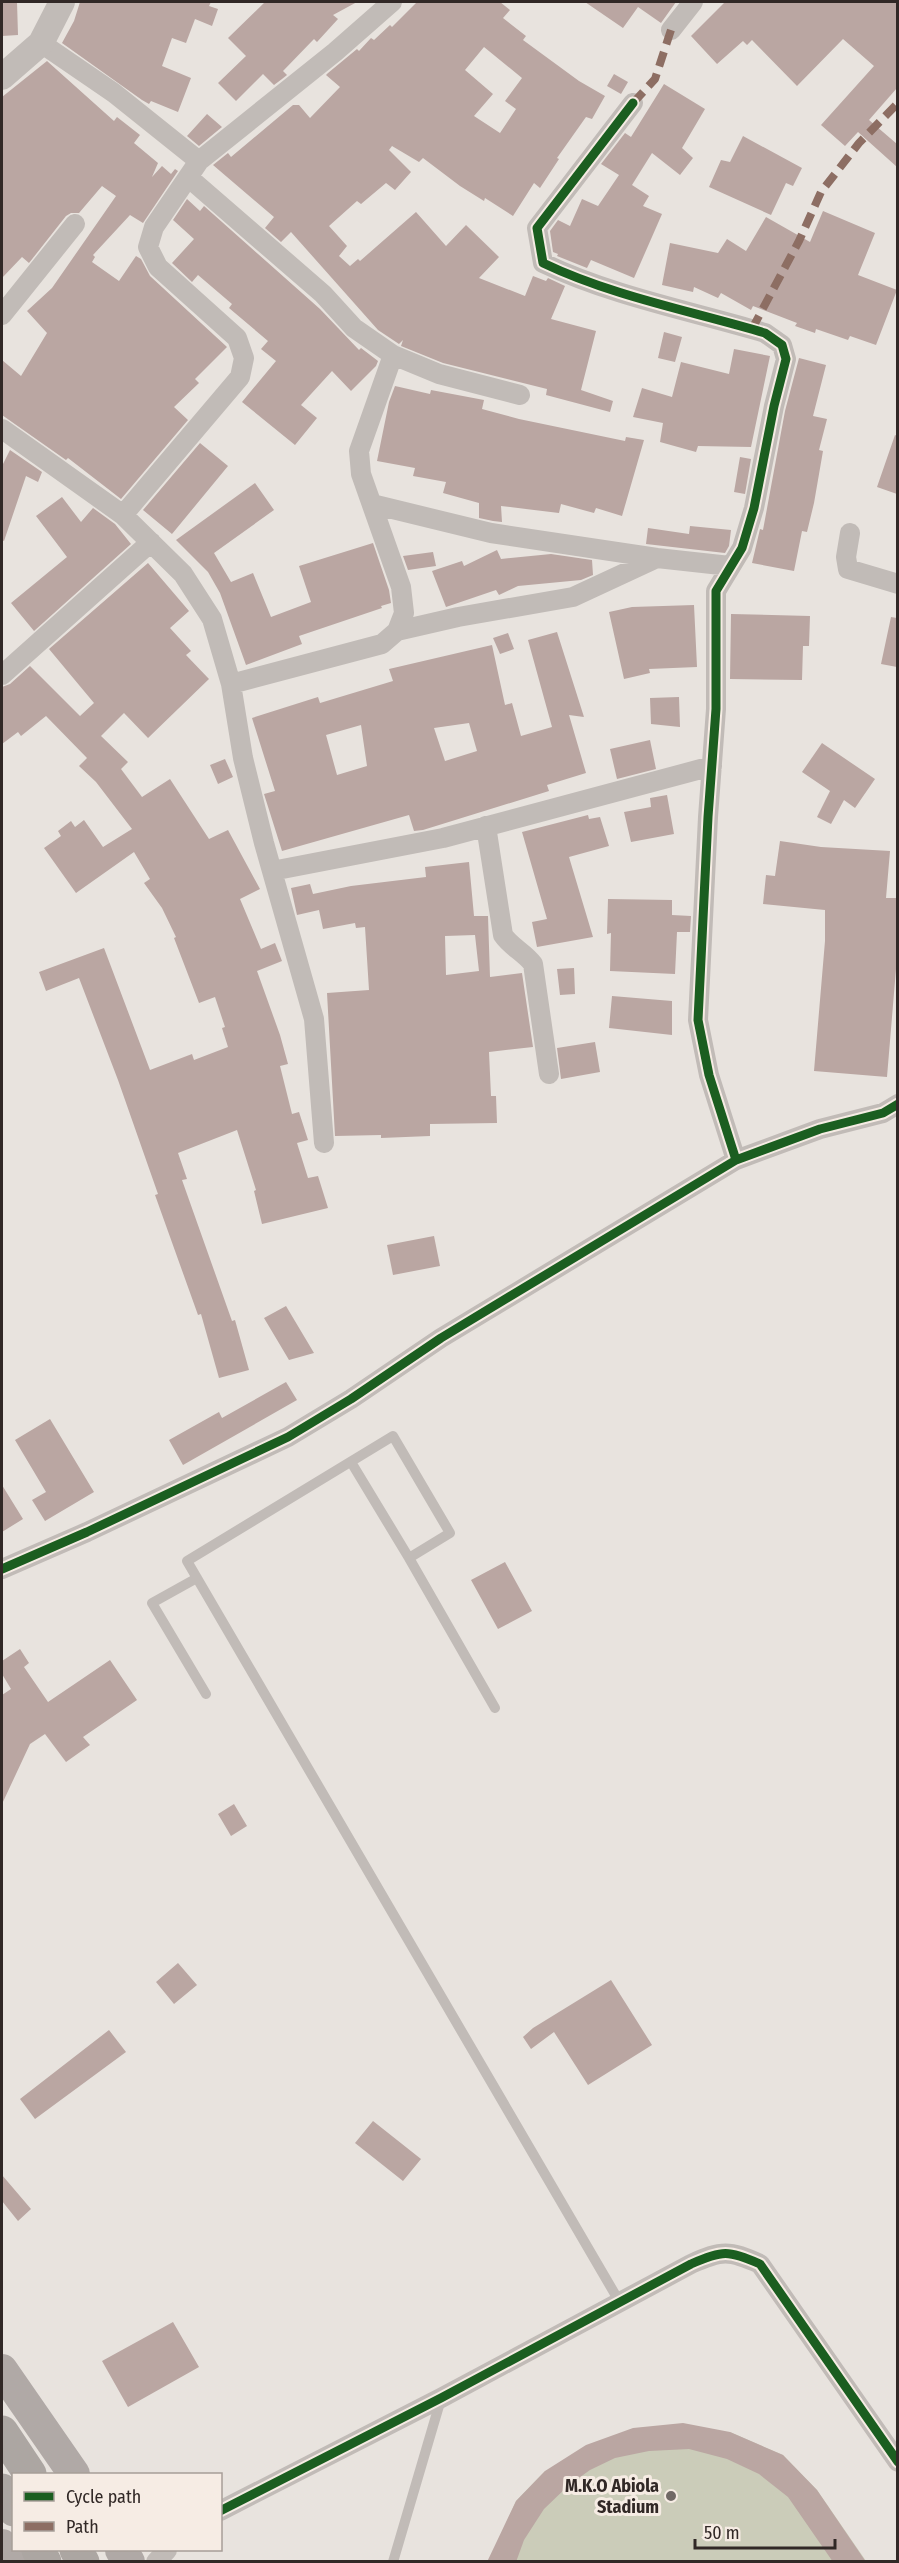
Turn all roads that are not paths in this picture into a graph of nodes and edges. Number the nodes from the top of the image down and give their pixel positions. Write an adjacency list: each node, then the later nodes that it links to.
1 (62, 2): 5 (street)
2 (392, 2): 8 (street)
3 (693, 2): 4 (street)
4 (671, 30)
5 (41, 43): 6 (street); 8 (street)
6 (2, 77)
7 (633, 103): 19 (street)
8 (194, 169): 11 (street); 15 (street)
9 (75, 224): 10 (street)
10 (2, 315)
11 (393, 355): 12 (street); 14 (street)
12 (520, 395)
13 (2, 429): 15 (street)
14 (372, 504): 18 (street); 21 (street)
15 (123, 515): 17 (street)
16 (850, 533): 20 (street)
17 (151, 542): 22 (street); 23 (street)
18 (657, 558): 19 (street); 21 (street)
19 (730, 566): 24 (street)
20 (897, 584)
21 (397, 631): 23 (street)
22 (2, 675)
23 (231, 684): 26 (street)
24 (712, 766): 25 (street); 30 (street)
25 (486, 826): 26 (street); 27 (street)
26 (272, 871): 29 (street)
27 (549, 1074)
28 (897, 1104): 30 (street)
29 (324, 1143)
30 (736, 1160): 33 (street)
31 (351, 1462): 32 (lane); 32 (lane); 34 (lane)
32 (410, 1558): 36 (lane)
33 (2, 1569)
34 (197, 1578): 35 (lane); 37 (lane)
35 (206, 1694)
36 (495, 1708)
37 (619, 2301): 39 (street); 41 (street)
38 (2, 2370): 43 (main road)
39 (441, 2398): 46 (street); 49 (lane)
40 (2, 2432): 42 (highway)
41 (897, 2462)
42 (29, 2473)
43 (73, 2473)
44 (2, 2490): 45 (highway)
45 (12, 2507)
46 (222, 2510)
47 (2, 2545): 48 (main road)
48 (12, 2562)
49 (393, 2562)

